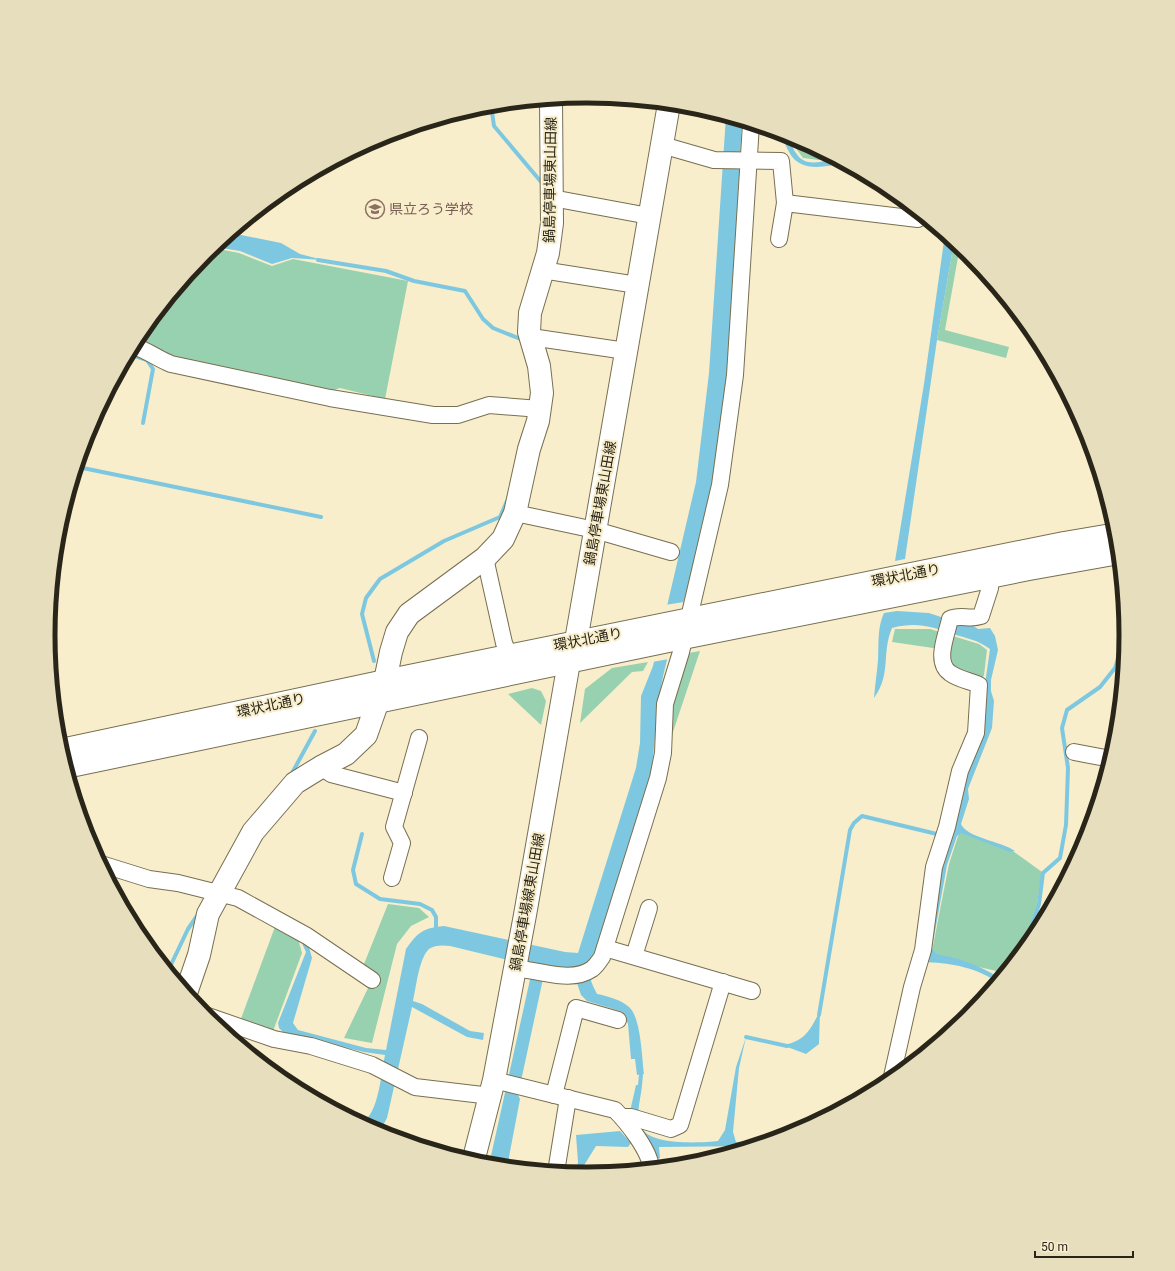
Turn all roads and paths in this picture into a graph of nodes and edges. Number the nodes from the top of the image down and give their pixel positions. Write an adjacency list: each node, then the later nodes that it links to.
1 (551, 104): 6 (main road, 鍋島停車場東山田線)
2 (668, 110): 4 (main road, 鍋島停車場東山田線)
3 (750, 128): 5 (street)
4 (662, 145): 5 (street); 8 (main road, 鍋島停車場東山田線)
5 (746, 161): 7 (street); 24 (street)
6 (552, 198): 8 (street); 11 (main road, 鍋島停車場東山田線)
7 (785, 203): 9 (street); 10 (street)
8 (649, 216): 12 (main road, 鍋島停車場東山田線)
9 (918, 219)
10 (779, 239)
11 (542, 270): 12 (street); 13 (main road, 鍋島停車場東山田線)
12 (638, 285): 15 (main road, 鍋島停車場東山田線)
13 (531, 338): 15 (street); 16 (main road, 鍋島停車場東山田線)
14 (140, 348): 16 (street)
15 (626, 352): 18 (main road, 鍋島停車場東山田線)
16 (534, 409): 17 (main road, 鍋島停車場東山田線)
17 (515, 513): 18 (street); 22 (main road, 鍋島停車場東山田線)
18 (595, 530): 20 (street); 26 (main road, 鍋島停車場東山田線)
19 (1110, 535): 24 (main road, 環状北通り)
20 (671, 552)
21 (1113, 554): 23 (main road, 環状北通り)
22 (485, 558): 27 (street); 29 (main road, 鍋島停車場東山田線)
23 (990, 576): 24 (main road, 環状北通り); 51 (street)
24 (683, 629): 25 (main road, 環状北通り); 42 (street)
25 (656, 635): 26 (main road, 環状北通り); 28 (main road, 環状北通り)
26 (576, 641): 27 (main road, 環状北通り); 28 (main road, 鍋島停車場線東山田線)
27 (509, 655): 29 (main road, 環状北通り)
28 (569, 662): 30 (main road, 環状北通り); 44 (main road, 鍋島停車場線東山田線)
29 (385, 681): 30 (main road, 鍋島停車場東山田線); 32 (main road, 環状北通り)
30 (377, 703): 35 (main road, 環状北通り); 36 (main road, 鍋島停車場東山田線)
31 (419, 738): 37 (street)
32 (67, 749)
33 (1074, 752): 34 (street)
34 (1106, 758)
35 (71, 766)
36 (321, 766): 37 (street); 40 (main road, 鍋島停車場東山田線)
37 (404, 794): 39 (street)
38 (108, 866): 40 (street)
39 (392, 878)
40 (215, 891): 45 (street); 47 (main road, 鍋島停車場東山田線)
41 (649, 908): 43 (street)
42 (605, 948): 43 (street); 44 (street)
43 (634, 956): 46 (street)
44 (520, 967): 52 (main road, 鍋島停車場線東山田線)
45 (372, 980)
46 (723, 982): 48 (street); 54 (street)
47 (188, 988)
48 (752, 991)
49 (220, 1020): 52 (street)
50 (618, 1020): 53 (street)
51 (893, 1071)
52 (497, 1086): 53 (street); 55 (main road, 鍋島停車場線東山田線)
53 (561, 1097): 54 (street); 57 (street)
54 (632, 1124): 56 (street)
55 (475, 1156)
56 (650, 1164)
57 (556, 1167)

